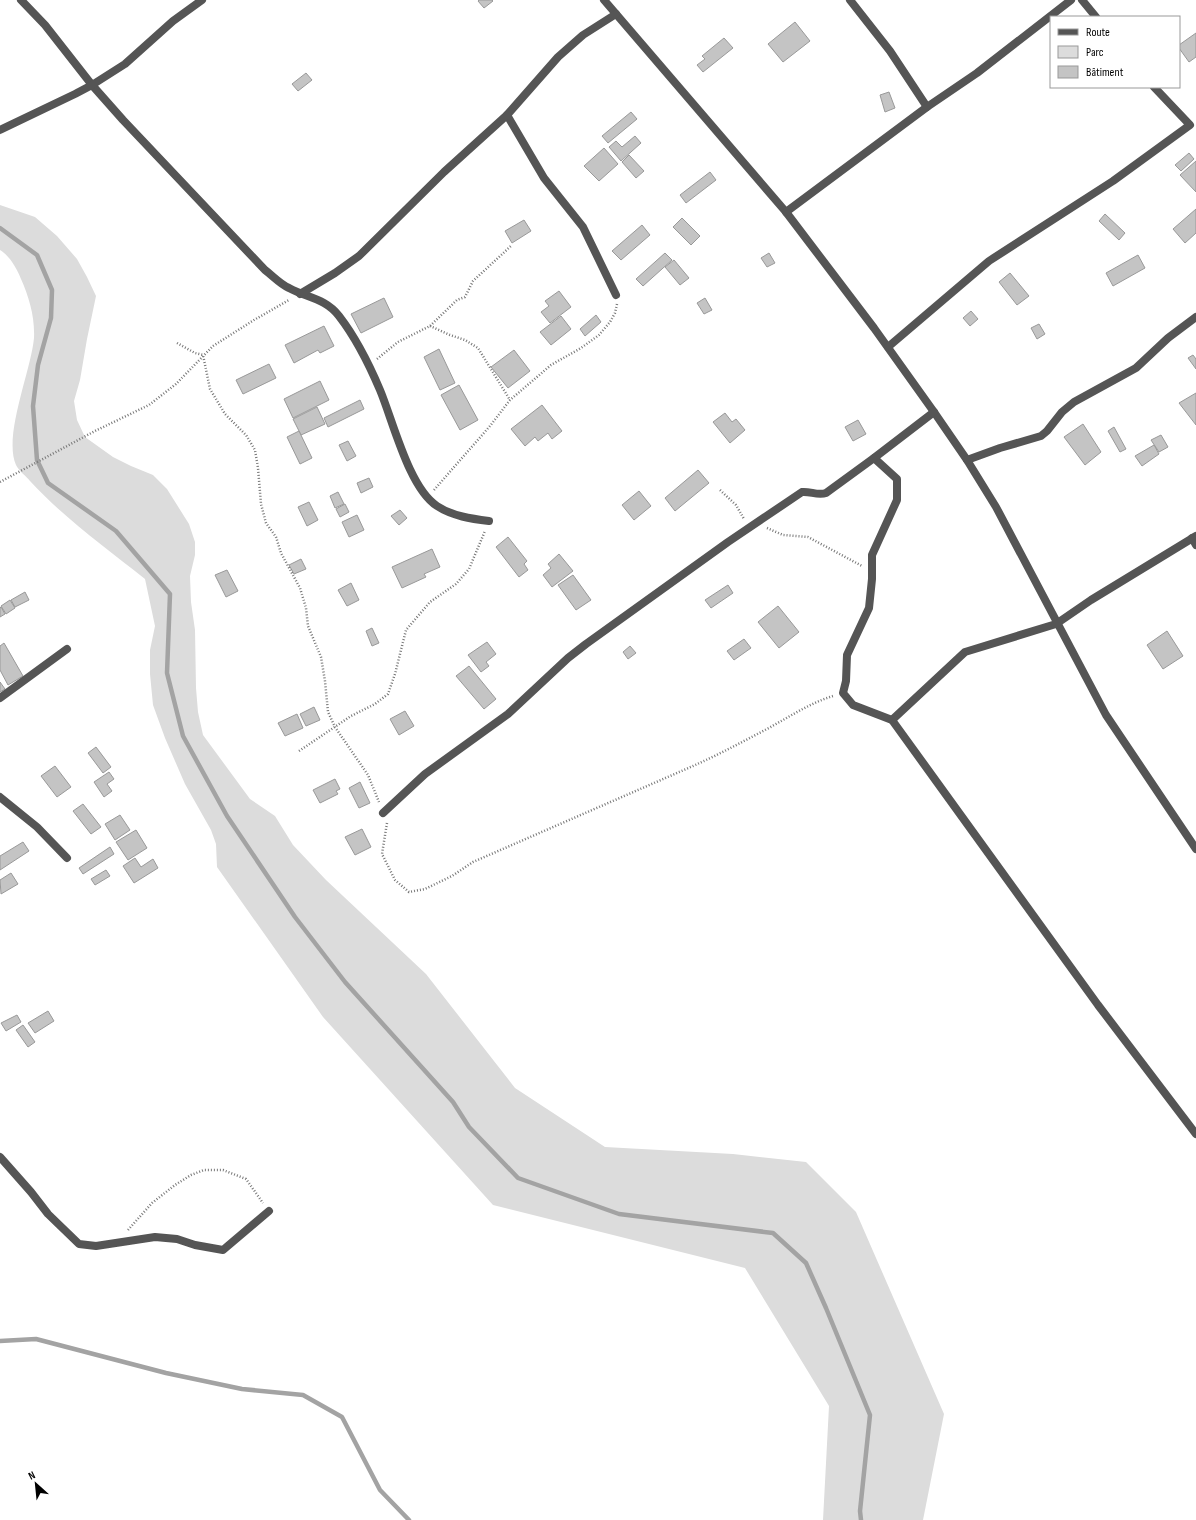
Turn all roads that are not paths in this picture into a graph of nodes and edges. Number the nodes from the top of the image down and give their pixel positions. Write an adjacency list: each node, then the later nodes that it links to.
1 (21, 0): 11 (street)
2 (202, 0): 11 (street)
3 (604, 0): 7 (street)
4 (850, 0): 13 (street)
5 (1071, 0): 9 (street)
6 (1082, 0): 10 (street)
7 (616, 14): 14 (street); 16 (street)
8 (1050, 16): 13 (street)
9 (1050, 16)
10 (1095, 16)
11 (92, 85): 15 (street); 17 (street)
12 (1155, 88): 20 (street)
13 (927, 107): 16 (street)
14 (507, 115): 17 (street); 18 (street)
15 (0, 130)
16 (786, 212): 20 (street)
17 (300, 294): 24 (street)
18 (616, 295)
19 (1196, 317): 23 (street)
20 (888, 347): 21 (street)
21 (934, 412): 22 (street); 23 (street)
22 (874, 458): 29 (street); 31 (street)
23 (967, 460): 26 (street)
24 (489, 521)
25 (1195, 540): 26 (street)
26 (1056, 624): 29 (street); 32 (street)
27 (67, 649): 28 (street)
28 (0, 698)
29 (892, 720): 34 (street)
30 (0, 797): 33 (street)
31 (383, 812)
32 (1196, 849)
33 (67, 858)
34 (1196, 1134)
35 (0, 1157): 36 (street)
36 (269, 1211)

